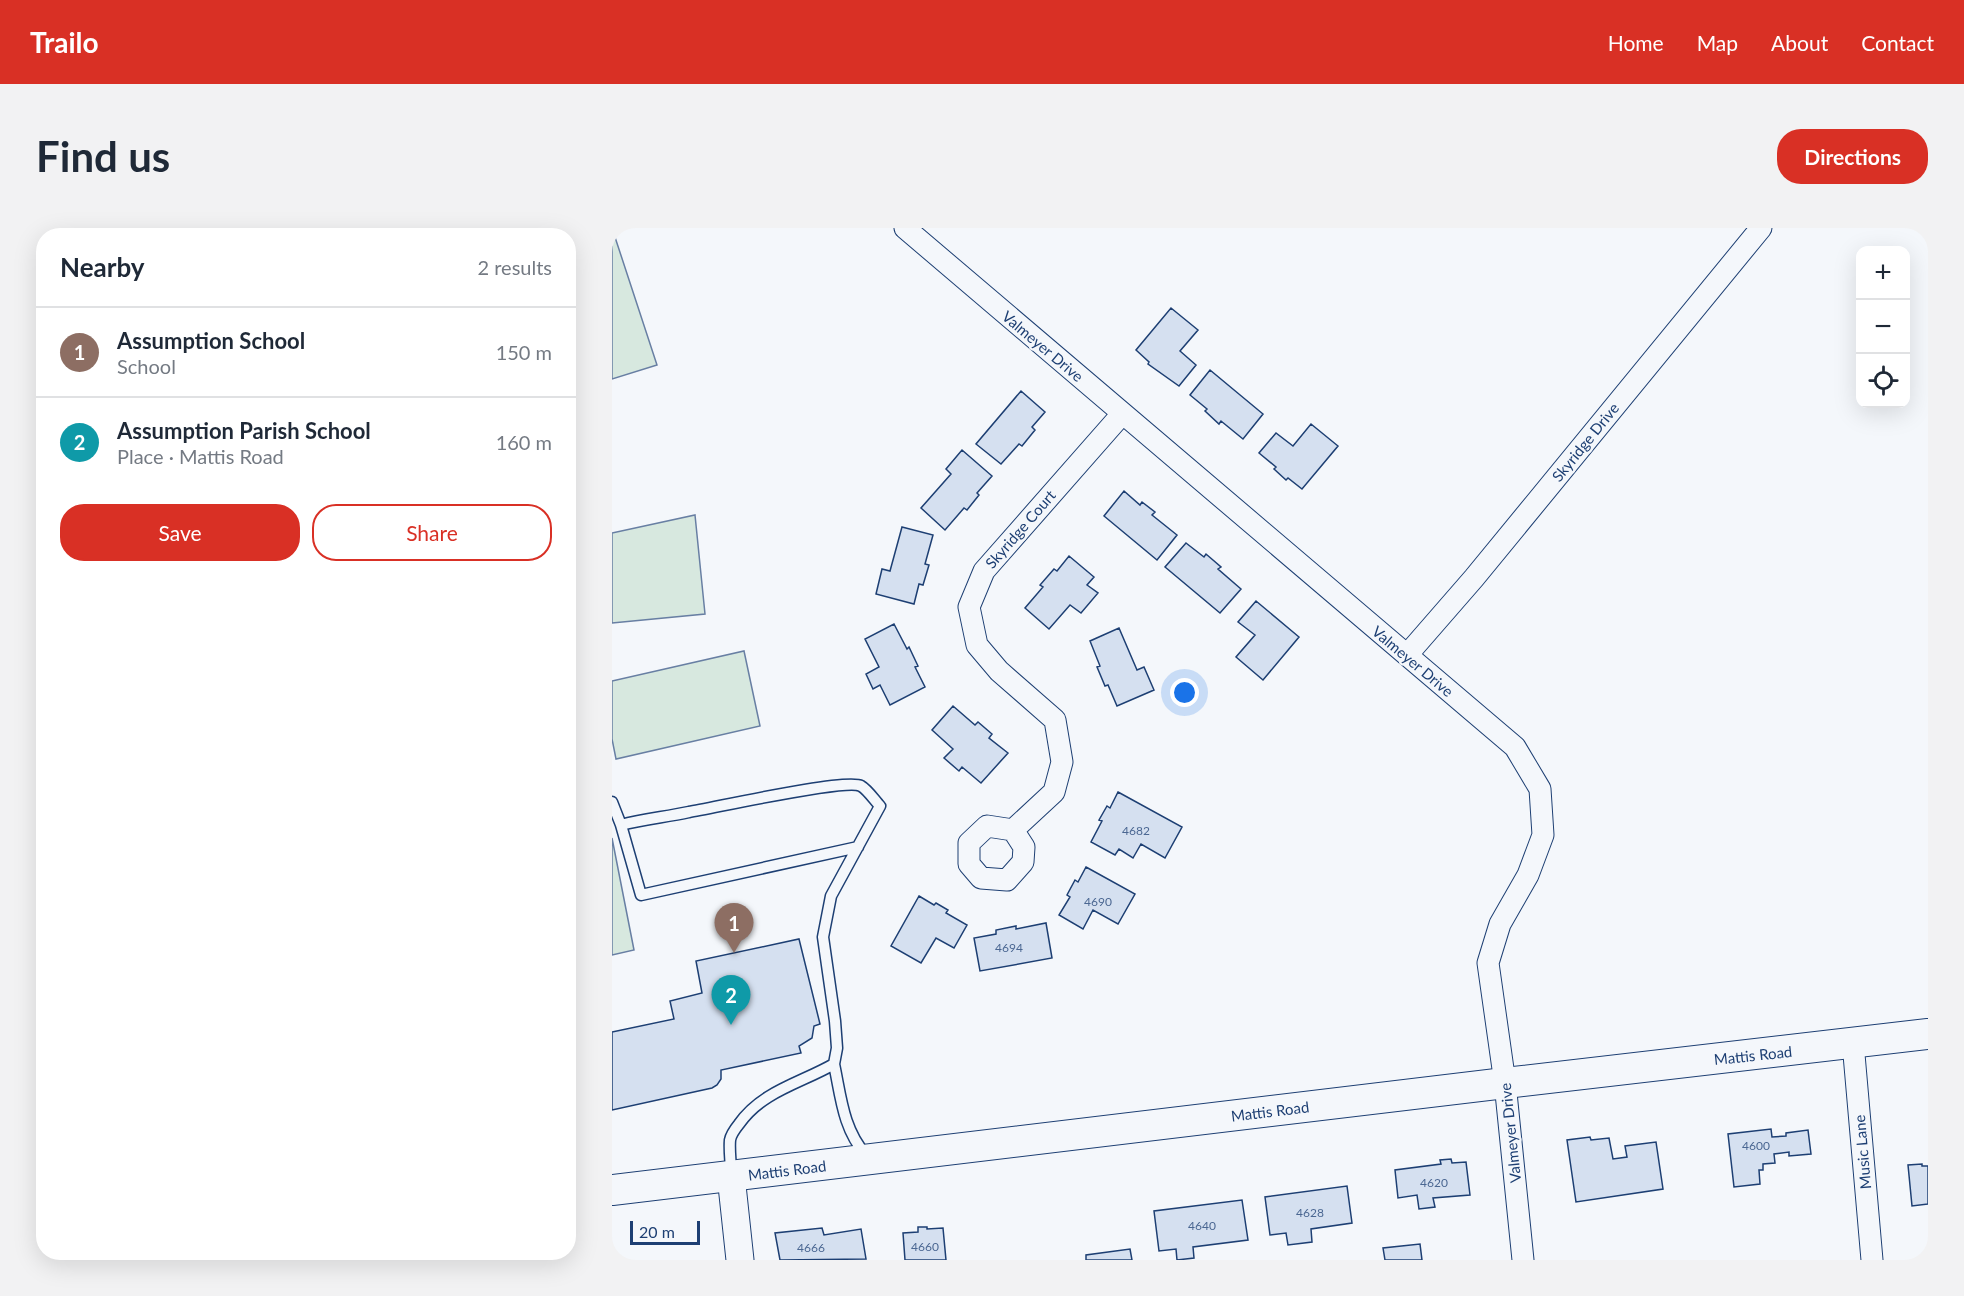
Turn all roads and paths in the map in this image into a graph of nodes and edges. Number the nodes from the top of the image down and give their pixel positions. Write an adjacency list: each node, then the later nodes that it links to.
1 (905, 228): 3 (street, Valmeyer Drive)
2 (1761, 228): 4 (street, Skyridge Drive)
3 (1122, 414): 4 (street, Valmeyer Drive); 7 (street, Skyridge Court)
4 (1407, 655): 12 (street, Valmeyer Drive)
5 (612, 802): 6 (lane)
6 (621, 825): 8 (lane); 8 (lane)
7 (1013, 830)
8 (858, 847): 11 (lane)
9 (1928, 1034): 10 (main road, Mattis Road)
10 (1853, 1043): 12 (main road, Mattis Road); 18 (street, Music Lane)
11 (834, 1064): 13 (lane); 14 (lane)
12 (1505, 1083): 13 (main road, Mattis Road); 17 (street, Valmeyer Drive)
13 (870, 1160): 14 (main road, Mattis Road)
14 (731, 1176): 15 (main road, Mattis Road); 16 (street)
15 (612, 1190)
16 (740, 1260)
17 (1523, 1260)
18 (1872, 1260)

